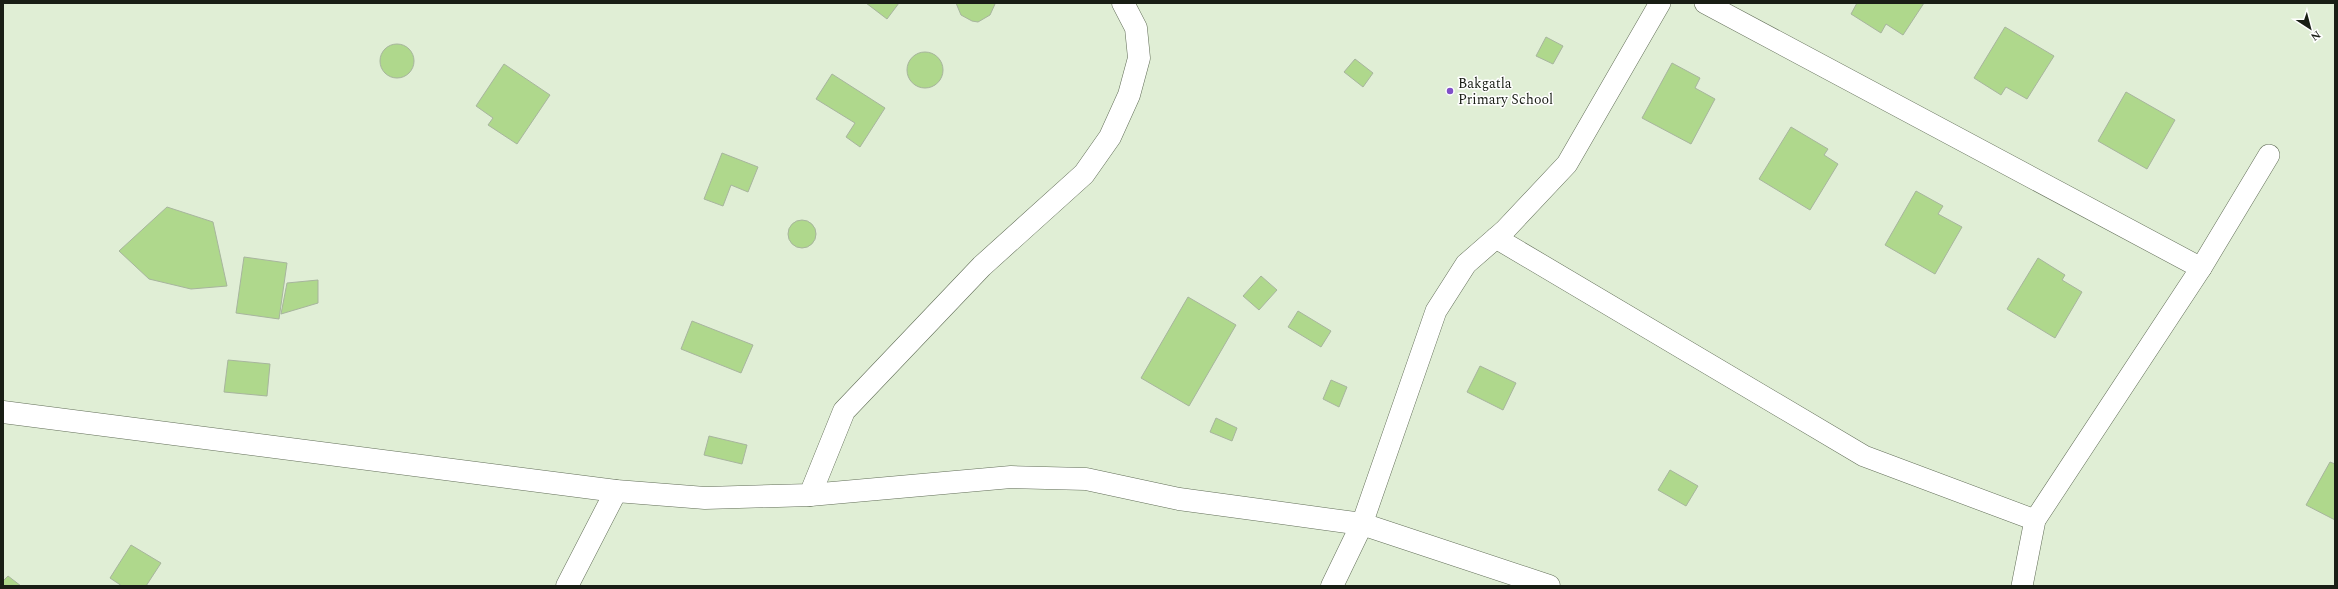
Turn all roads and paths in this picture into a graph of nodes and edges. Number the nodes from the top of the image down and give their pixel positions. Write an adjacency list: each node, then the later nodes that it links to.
1 (1123, 3): 9 (street)
2 (1660, 3): 5 (lane)
3 (1705, 3): 6 (lane)
4 (2269, 156): 6 (lane)
5 (1496, 238): 10 (lane); 11 (lane)
6 (2201, 268): 10 (lane)
7 (3, 412): 8 (street)
8 (616, 491): 9 (street); 12 (street)
9 (810, 495): 11 (street)
10 (2035, 520): 15 (lane)
11 (1362, 524): 13 (street); 14 (street)
12 (567, 586)
13 (1332, 586)
14 (1549, 586)
15 (2022, 586)

